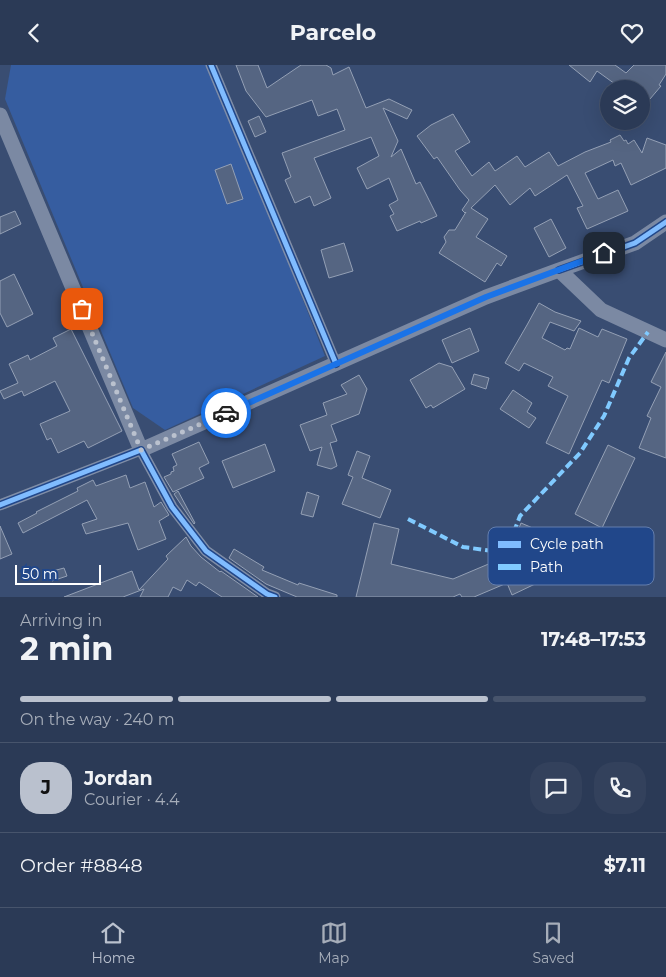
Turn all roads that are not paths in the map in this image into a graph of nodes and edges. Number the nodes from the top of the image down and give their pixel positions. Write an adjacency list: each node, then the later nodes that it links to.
1 (211, 65): 6 (street)
2 (0, 115): 7 (main road)
3 (666, 221): 4 (main road)
4 (559, 270): 5 (main road); 6 (main road)
5 (666, 340)
6 (336, 364): 7 (main road)
7 (141, 450): 8 (street); 9 (street)
8 (0, 505)
9 (275, 597)

